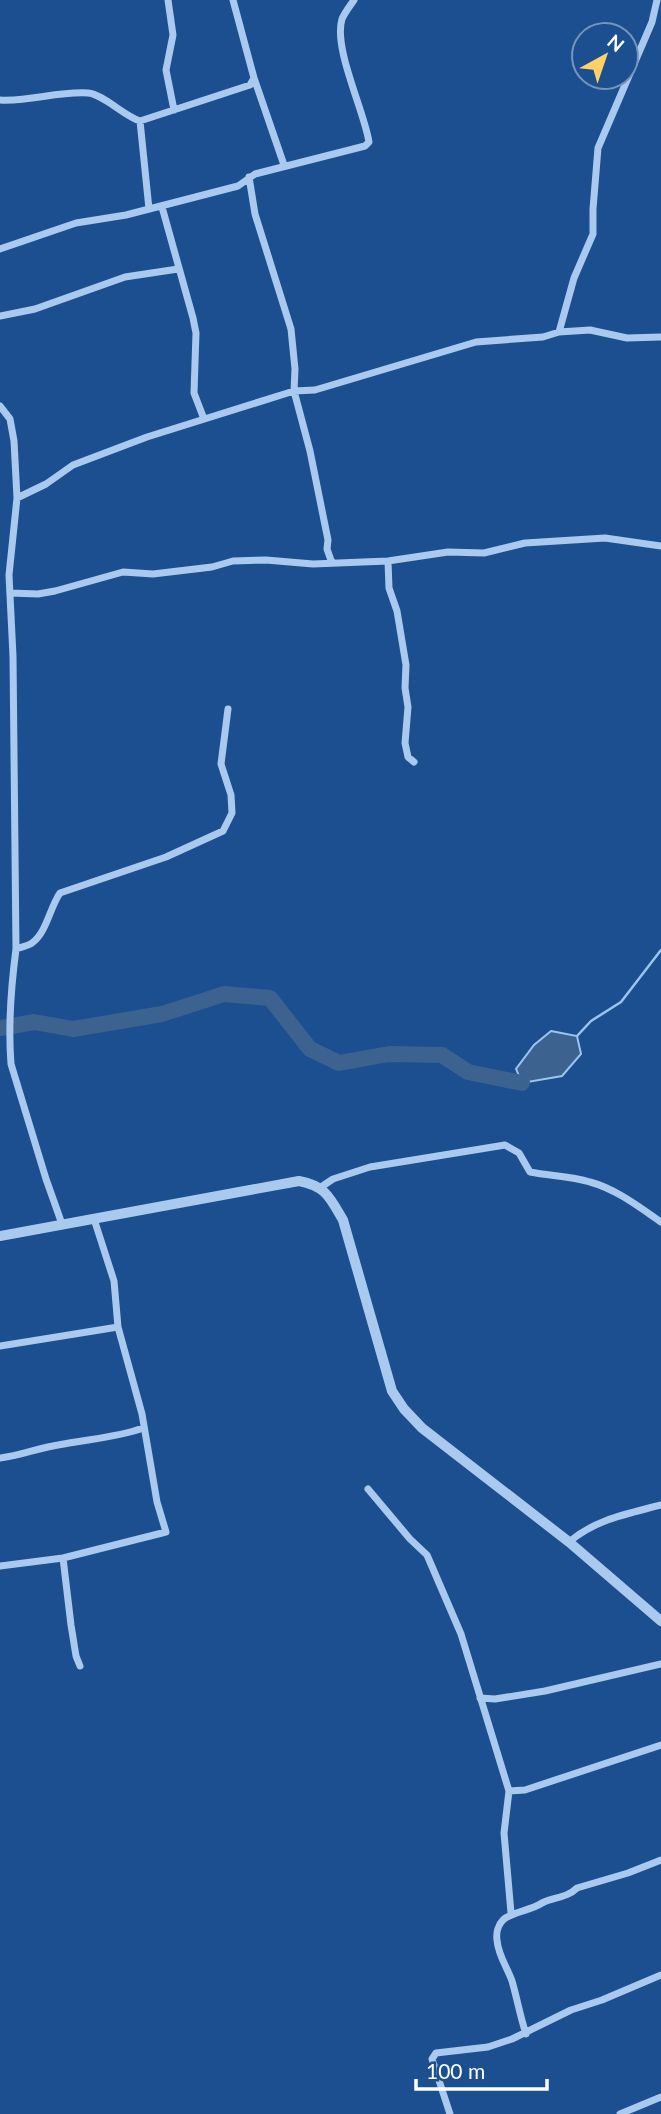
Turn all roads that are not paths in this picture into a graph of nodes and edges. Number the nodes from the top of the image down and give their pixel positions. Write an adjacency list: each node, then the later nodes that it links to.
1 (168, 0): 7 (street)
2 (233, 0): 5 (street)
3 (354, 0): 9 (street)
4 (657, 0): 16 (street)
5 (254, 78): 7 (street); 9 (street)
6 (0, 100): 8 (street)
7 (174, 110): 8 (street)
8 (140, 121): 12 (street)
9 (284, 165): 10 (street)
10 (249, 177): 11 (street); 18 (street)
11 (162, 207): 12 (street); 14 (street)
12 (149, 209): 13 (street)
13 (0, 249)
14 (178, 269): 15 (street); 20 (street)
15 (0, 316)
16 (559, 332): 17 (street); 18 (street)
17 (661, 337)
18 (294, 391): 20 (street); 24 (street)
19 (0, 406): 21 (street)
20 (204, 419): 21 (street)
21 (17, 498): 25 (street)
22 (661, 546): 23 (street)
23 (388, 561): 24 (street); 27 (street)
24 (332, 563): 25 (street)
25 (10, 593): 28 (street)
26 (228, 709): 28 (street)
27 (414, 762)
28 (16, 949): 32 (street)
29 (321, 1187): 30 (street); 31 (street); 40 (street)
30 (94, 1219): 32 (street); 34 (street)
31 (661, 1222)
32 (62, 1224): 33 (street)
33 (0, 1236)
34 (118, 1327): 35 (street); 36 (street)
35 (0, 1346)
36 (143, 1428): 37 (street); 41 (street)
37 (0, 1458)
38 (369, 1489): 46 (street)
39 (661, 1505): 40 (street)
40 (569, 1542): 43 (street)
41 (63, 1558): 42 (street); 45 (street)
42 (0, 1566)
43 (661, 1621)
44 (661, 1664): 46 (street)
45 (80, 1666)
46 (480, 1698): 48 (street)
47 (661, 1745): 48 (street)
48 (509, 1791): 50 (street)
49 (661, 1860): 50 (street)
50 (511, 1913): 52 (street)
51 (661, 1975): 52 (street)
52 (526, 2034): 54 (street)
53 (661, 2097): 55 (street)
54 (450, 2114)
55 (620, 2114)

